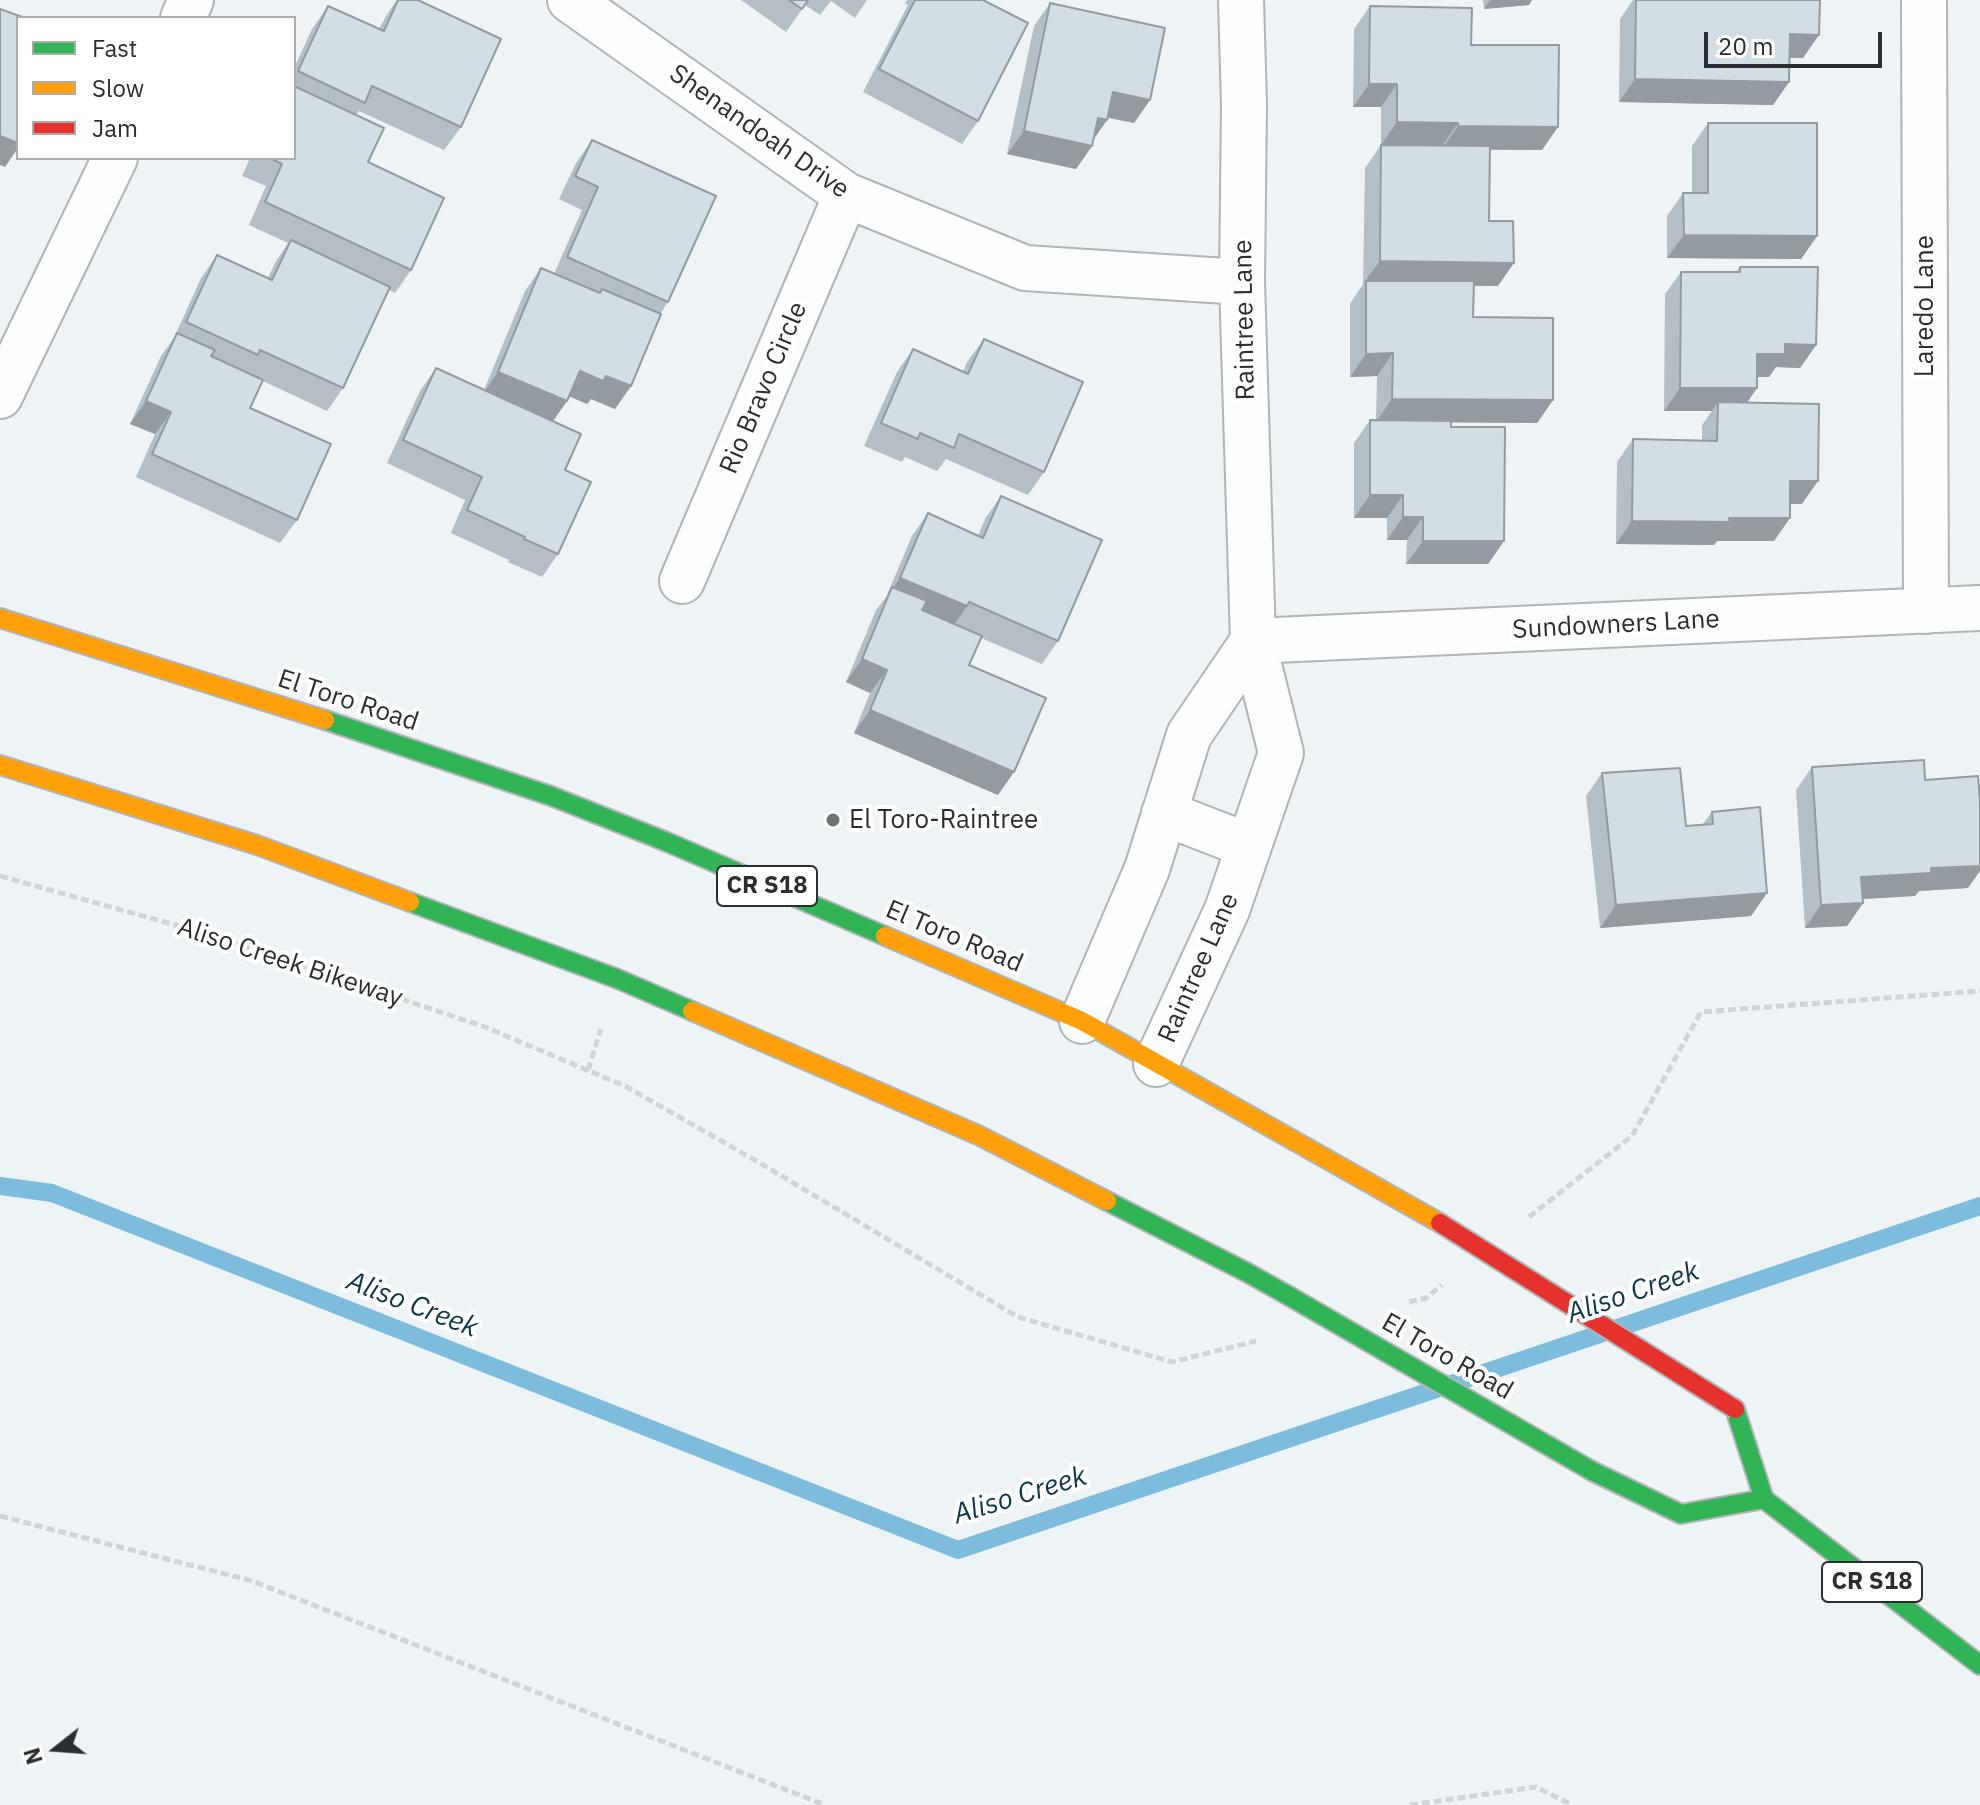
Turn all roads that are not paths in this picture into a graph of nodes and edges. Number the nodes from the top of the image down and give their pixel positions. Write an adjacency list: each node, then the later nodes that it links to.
1 (570, 0): 5 (street, Shenandoah Drive)
2 (1241, 0): 6 (street, Raintree Lane)
3 (1924, 0): 10 (street, Laredo Lane)
4 (114, 160): 7 (street)
5 (846, 195): 6 (street, Shenandoah Drive); 8 (street, Rio Bravo Circle)
6 (1242, 282): 12 (street, Raintree Lane)
7 (0, 396)
8 (682, 581)
9 (1980, 608): 10 (street, Sundowners Lane)
10 (1926, 611): 12 (street, Sundowners Lane)
11 (0, 618): 16 (main road, El Toro Road / CR S18)
12 (1253, 641): 14 (street); 15 (street, Raintree Lane)
13 (0, 765): 18 (main road, El Toro Road, bridge)
14 (1164, 813): 15 (street); 16 (street)
15 (1249, 846): 17 (street, Raintree Lane)
16 (1082, 1021): 17 (main road, El Toro Road / CR S18)
17 (1156, 1064): 18 (main road, El Toro Road / CR S18, bridge)
18 (1764, 1499): 19 (main road, CR S18)
19 (1980, 1665)

